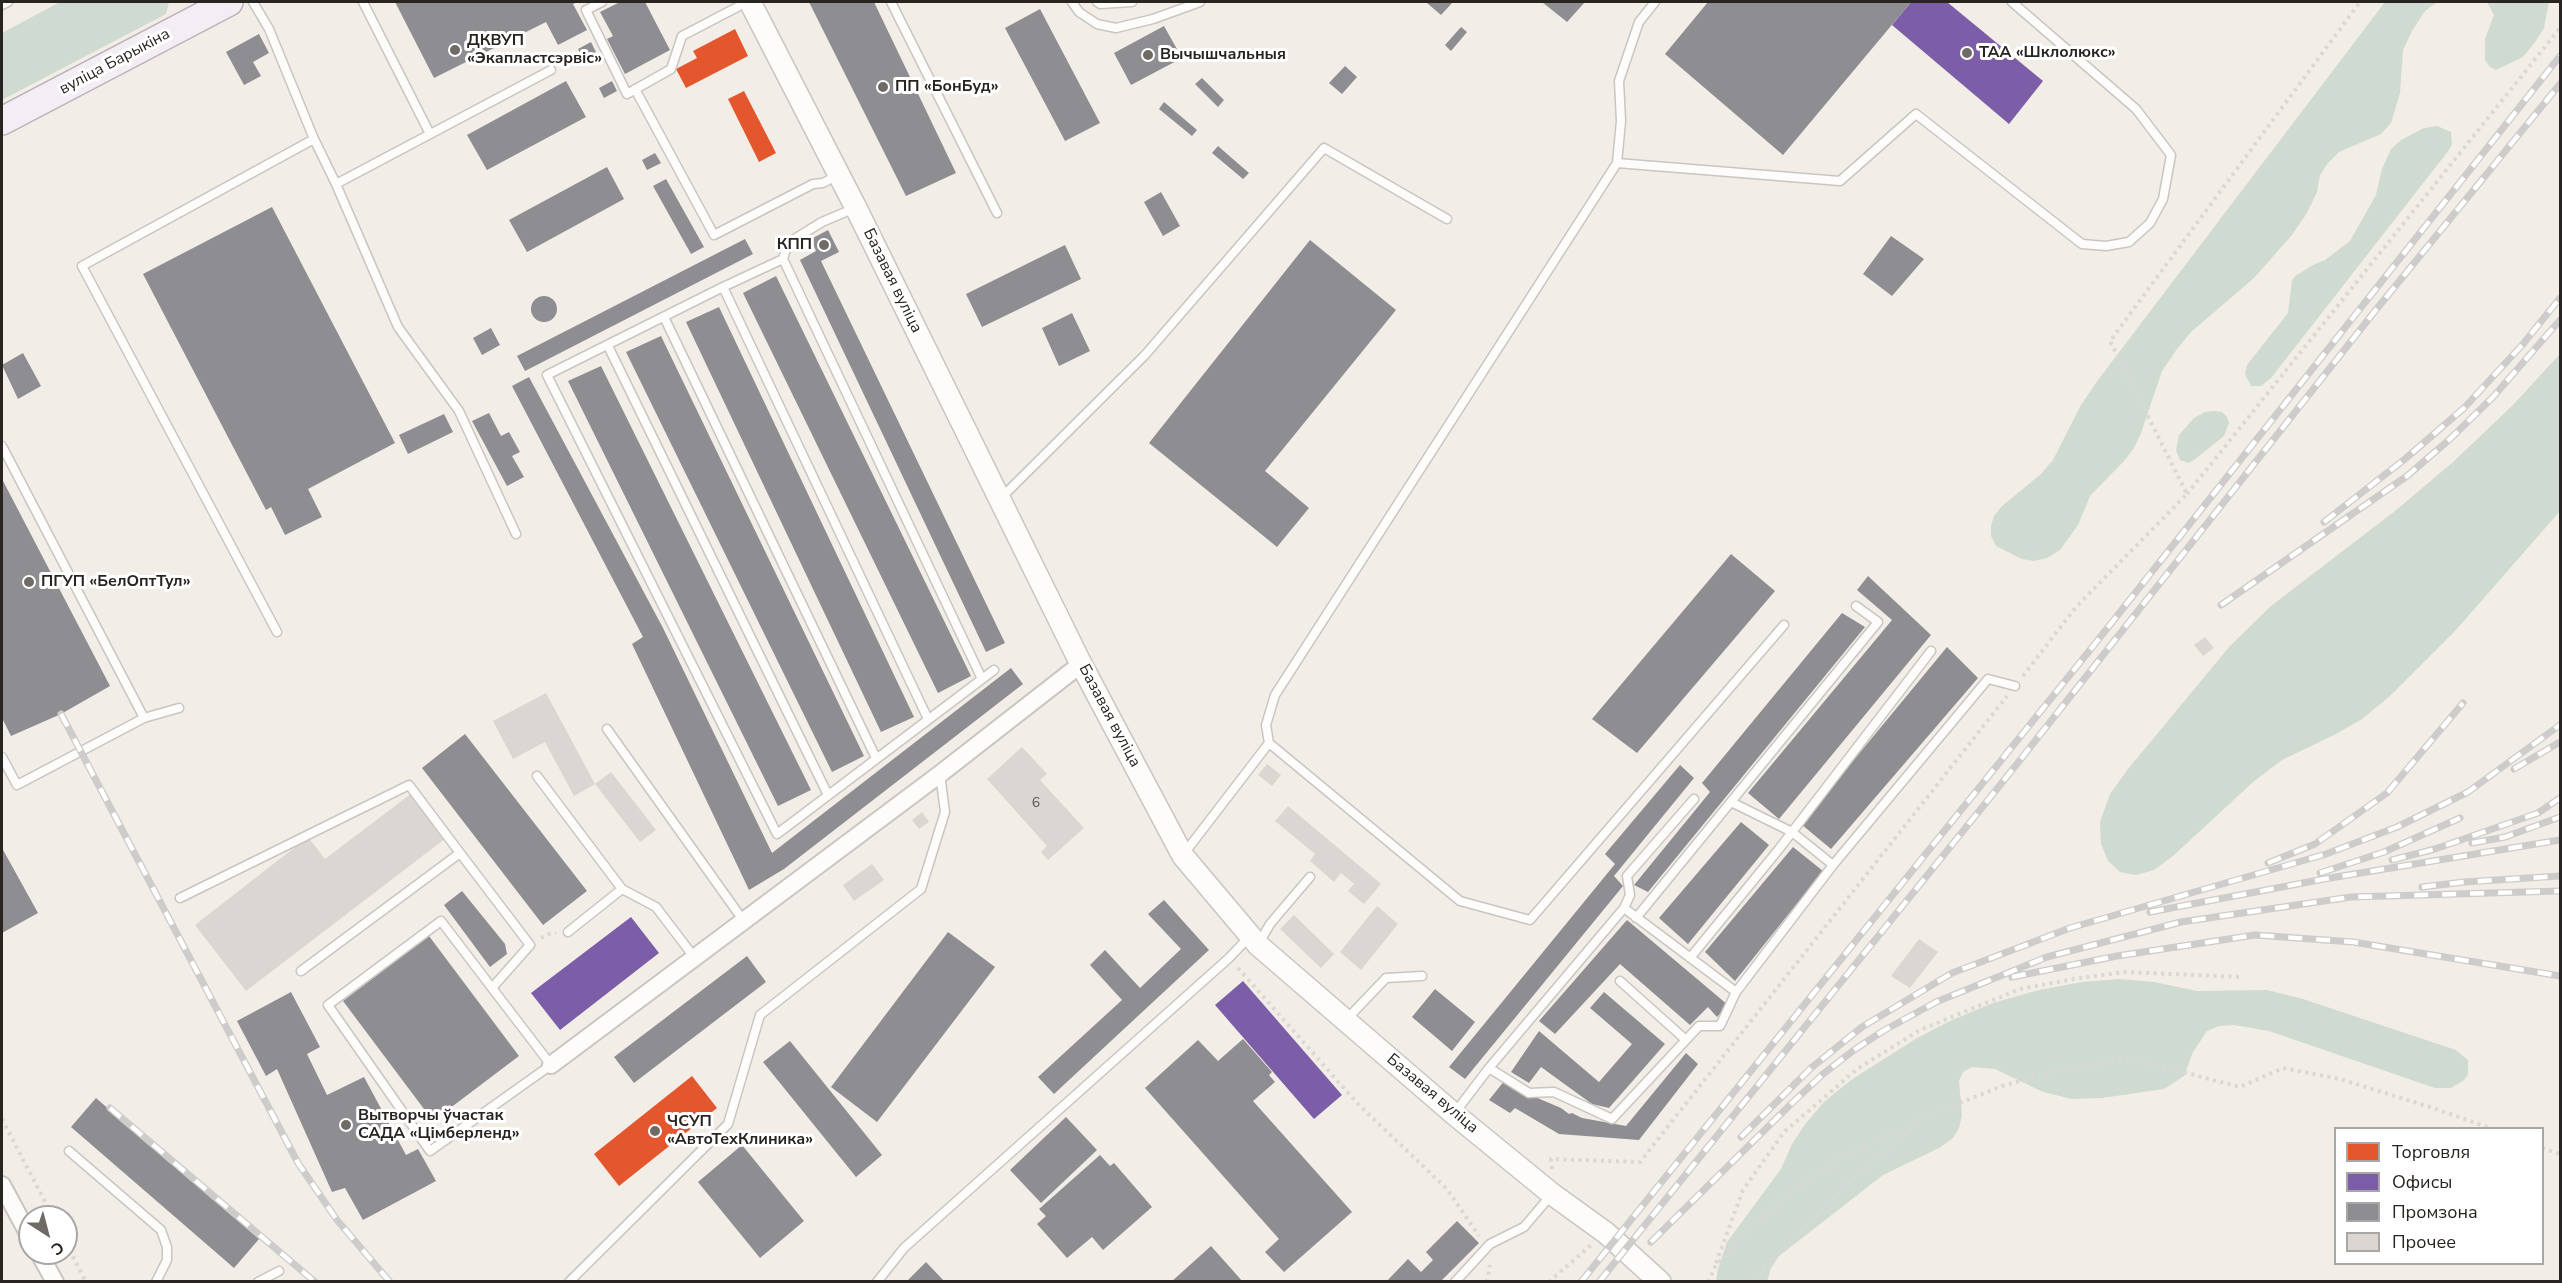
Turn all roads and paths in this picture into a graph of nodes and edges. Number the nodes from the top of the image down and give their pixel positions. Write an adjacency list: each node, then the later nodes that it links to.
1 (8, 2): 15 (lane)
2 (229, 2): 19 (main road, вуліца Барыкіна)
3 (253, 2): 21 (lane)
4 (363, 2): 20 (lane)
5 (602, 2): 18 (lane)
6 (749, 2): 18 (lane); 23 (street, Базавая вуліца)
7 (891, 2): 26 (lane)
8 (1072, 2): 11 (lane)
9 (1097, 2): 10 (lane)
10 (1132, 2)
11 (1200, 2)
12 (1655, 2): 22 (lane)
13 (2012, 2): 22 (lane)
14 (2360, 2): 33 (path)
15 (2, 5)
16 (2560, 28): 33 (path)
17 (551, 70): 20 (lane)
18 (635, 89): 23 (lane)
19 (2, 122)
20 (430, 134): 24 (lane)
21 (314, 139): 24 (lane); 38 (lane)
22 (1617, 163): 48 (lane)
23 (838, 175): 25 (street, Базавая вуліца)
24 (336, 184): 35 (lane)
25 (856, 208): 28 (lane); 34 (street, Базавая вуліца)
26 (997, 213)
27 (1447, 219): 34 (lane)
28 (783, 259): 29 (lane); 42 (lane)
29 (723, 286): 30 (lane); 46 (lane)
30 (664, 317): 31 (lane); 50 (lane)
31 (608, 346): 53 (lane); 53 (lane)
32 (2, 446): 45 (lane)
33 (2187, 494): 43 (path)
34 (1000, 500): 40 (street, Базавая вуліца)
35 (516, 534)
36 (1856, 606): 55 (lane)
37 (1784, 625): 48 (lane)
38 (277, 632)
39 (1931, 651): 56 (lane)
40 (1081, 664): 51 (street); 58 (street, Базавая вуліца)
41 (994, 670): 42 (lane)
42 (982, 679): 46 (lane)
43 (2015, 686): 59 (lane); 90 (path)
44 (179, 708): 45 (lane)
45 (144, 718): 49 (lane)
46 (928, 719): 50 (lane)
47 (607, 729): 65 (lane)
48 (1269, 743): 58 (lane)
49 (2, 757)
50 (876, 758): 53 (lane)
51 (940, 774): 65 (street); 103 (lane)
52 (537, 776): 61 (lane)
53 (828, 795)
54 (1694, 799): 63 (lane)
55 (1731, 802): 56 (lane); 64 (lane)
56 (1792, 832): 59 (lane); 71 (lane)
57 (460, 853): 62 (lane); 68 (lane); 72 (lane)
58 (1183, 856): 67 (street, Базавая вуліца)
59 (1833, 865): 77 (lane)
60 (1310, 877): 67 (lane)
61 (622, 889): 66 (lane); 69 (lane)
62 (180, 898)
63 (1624, 908): 64 (lane); 81 (lane)
64 (1636, 918): 71 (lane)
65 (743, 920): 69 (street)
66 (568, 932): 68 (path)
67 (1254, 941): 70 (lane); 78 (street, Базавая вуліца)
68 (530, 945): 76 (lane)
69 (694, 957): 80 (street)
70 (1229, 958): 94 (path); 104 (lane)
71 (1690, 958): 77 (lane)
72 (301, 971)
73 (1422, 976): 78 (lane)
74 (2241, 977): 97 (path)
75 (1620, 981): 79 (lane)
76 (492, 988): 80 (lane); 80 (lane)
77 (1736, 992): 79 (lane)
78 (1345, 1021): 82 (street, Базавая вуліца)
79 (1686, 1040): 81 (lane)
80 (551, 1065)
81 (1489, 1068): 82 (lane)
82 (1454, 1114): 90 (street, Базавая вуліца)
83 (1925, 1117): 85 (path); 97 (path); 109 (path)
84 (2, 1119): 91 (path)
85 (2487, 1127)
86 (2544, 1149): 88 (path)
87 (69, 1151): 101 (lane)
88 (2560, 1154)
89 (2, 1185): 92 (street)
90 (1552, 1194): 93 (street, Базавая вуліца); 94 (lane)
91 (46, 1205)
92 (18, 1215)
93 (1606, 1233): 106 (path); 107 (street, Базавая вуліца)
94 (1490, 1244): 105 (lane)
95 (46, 1265): 99 (street)
96 (78, 1265): 100 (path)
97 (1714, 1267): 108 (path)
98 (279, 1271): 102 (lane)
99 (55, 1281)
100 (86, 1281)
101 (156, 1281)
102 (258, 1281)
103 (569, 1281)
104 (877, 1281)
105 (1455, 1281)
106 (1549, 1281)
107 (1660, 1281)
108 (1708, 1281)
109 (1755, 1281)

